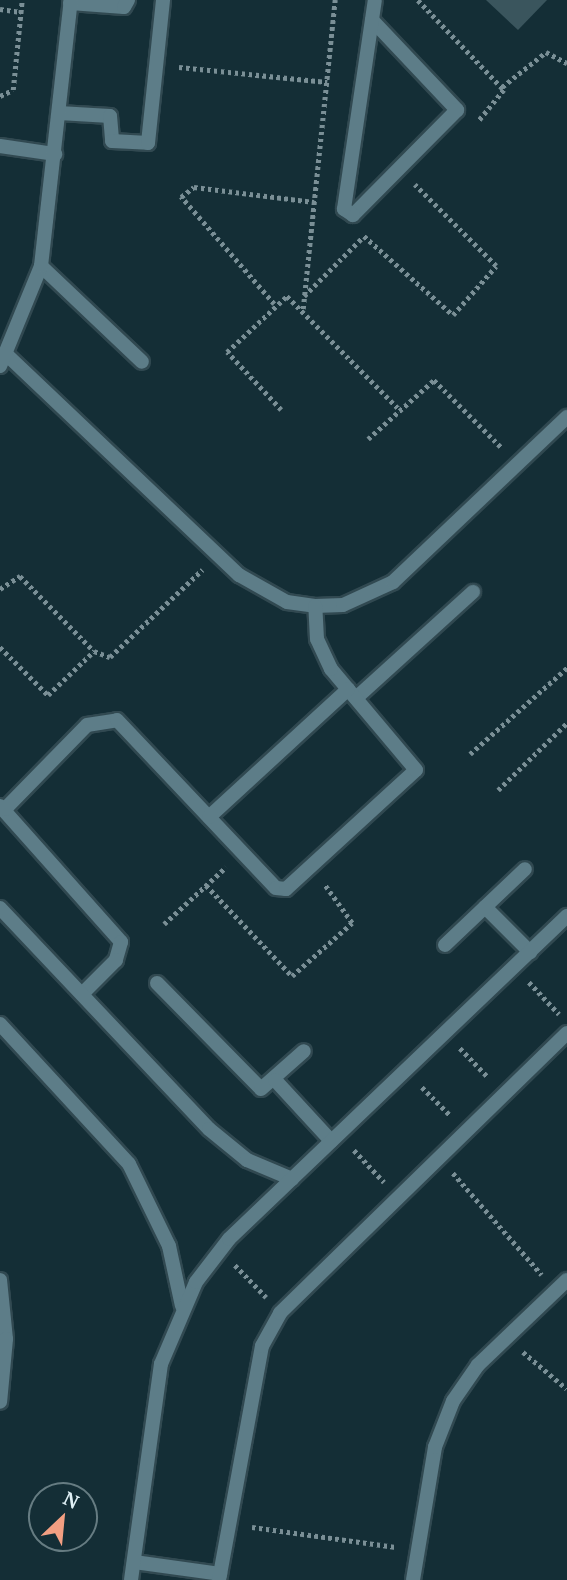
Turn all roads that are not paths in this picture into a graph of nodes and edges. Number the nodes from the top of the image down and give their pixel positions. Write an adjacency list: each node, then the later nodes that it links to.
1 (128, 0): 4 (street)
2 (163, 0): 6 (street)
3 (374, 0): 5 (street)
4 (70, 1): 6 (street)
5 (372, 20): 5 (street)
6 (59, 113): 8 (street)
7 (0, 146): 8 (street)
8 (55, 153): 9 (street)
9 (41, 266): 10 (street); 11 (street)
10 (3, 360): 14 (street)
11 (142, 362)
12 (567, 416): 14 (street)
13 (473, 592): 15 (street)
14 (315, 606): 15 (street)
15 (352, 693): 17 (street); 17 (street)
16 (2, 807): 17 (street); 25 (street)
17 (209, 817)
18 (525, 869): 19 (street)
19 (485, 906): 22 (street); 23 (street)
20 (0, 908): 25 (street)
21 (567, 916): 23 (street)
22 (445, 946)
23 (530, 952): 30 (street)
24 (157, 983): 29 (street)
25 (82, 994): 31 (street)
26 (0, 1024): 34 (street)
27 (567, 1033): 37 (street)
28 (304, 1051): 29 (street)
29 (275, 1080): 30 (street)
30 (335, 1138): 31 (street)
31 (292, 1180): 34 (street)
32 (0, 1280): 35 (street)
33 (561, 1285): 39 (street)
34 (182, 1306): 36 (street)
35 (0, 1402)
36 (134, 1562): 37 (street); 38 (street)
37 (220, 1577)
38 (131, 1580)
39 (413, 1580)

